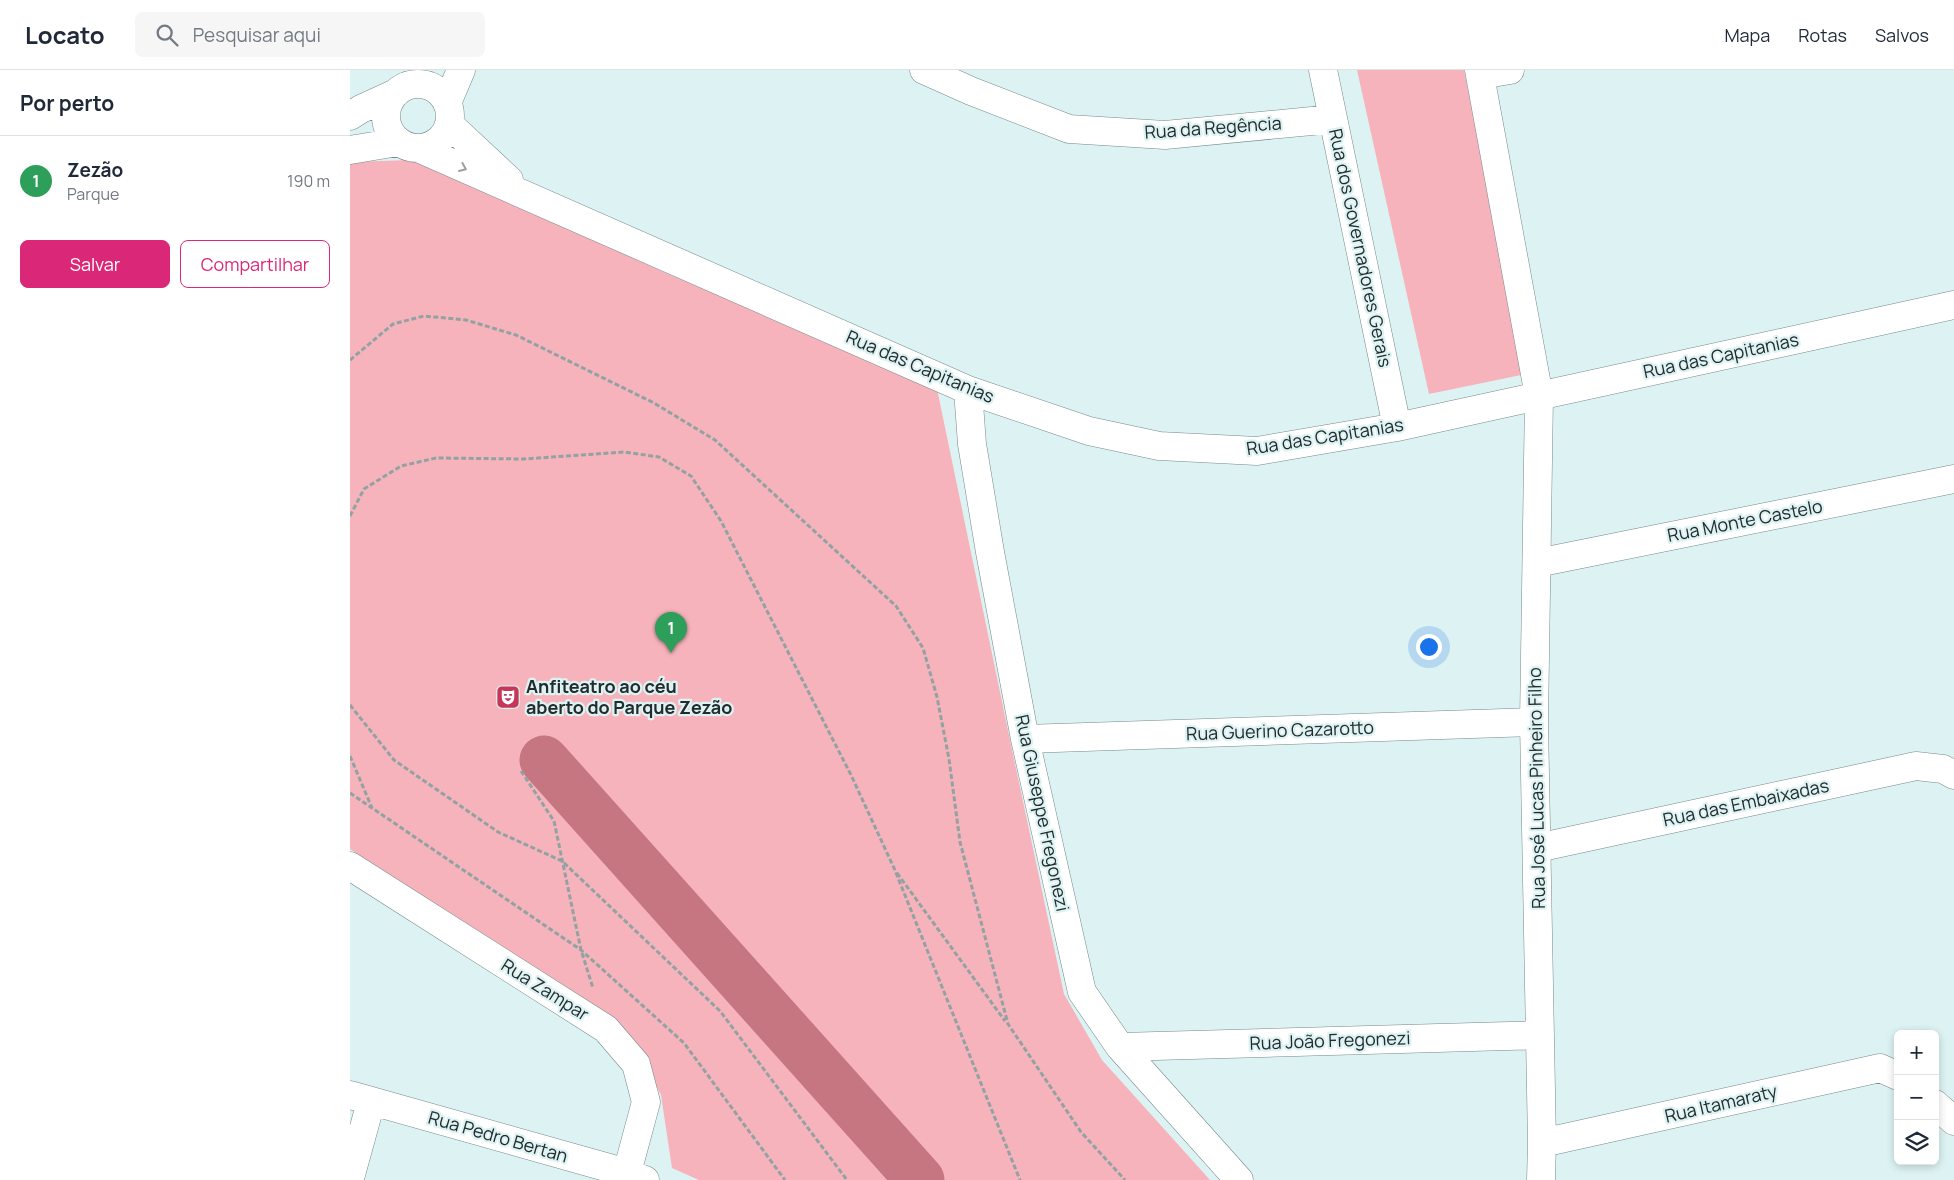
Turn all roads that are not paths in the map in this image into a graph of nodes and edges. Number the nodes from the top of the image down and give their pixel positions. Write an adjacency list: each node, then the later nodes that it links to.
1 (462, 70): 7 (street)
2 (924, 70): 9 (street, Rua da Regência)
3 (1323, 70): 9 (street, Rua dos Governadores Gerais)
4 (1510, 70): 5 (street)
5 (1480, 73): 15 (street)
6 (413, 82): 7 (street); 8 (street); 10 (street)
7 (448, 114): 10 (street); 12 (street, Rua das Capitanias)
8 (350, 116)
9 (1333, 119): 16 (street, Rua dos Governadores Gerais)
10 (408, 145): 11 (street); 12 (street, Rua das Capitanias, one-way to 12)
11 (350, 150)
12 (523, 193): 14 (street, Rua das Capitanias)
13 (1954, 305): 15 (street, Rua das Capitanias)
14 (968, 390): 16 (street, Rua das Capitanias); 20 (street, Rua Giuseppe Fregonezi)
15 (1538, 396): 16 (street, Rua das Capitanias); 18 (street, Rua José Lucas Pinheiro Filho)
16 (1397, 427)
17 (1954, 479): 18 (street, Rua Monte Castelo)
18 (1537, 563): 19 (street, Rua José Lucas Pinheiro Filho)
19 (1534, 722): 20 (street, Rua Guerino Cazarotto); 22 (street, Rua José Lucas Pinheiro Filho)
20 (1025, 739): 25 (street, Rua Giuseppe Fregonezi)
21 (1954, 775): 22 (street, Rua das Embaixadas)
22 (1537, 848): 24 (street, Rua José Lucas Pinheiro Filho)
23 (350, 866): 32 (street, Rua Zampar)
24 (1540, 1035): 25 (street, Rua João Fregonezi); 30 (street, Rua José Lucas Pinheiro Filho)
25 (1120, 1047): 33 (street, Rua Giuseppe Fregonezi)
26 (1896, 1075): 30 (street, Rua Itamaraty)
27 (361, 1098): 31 (street); 32 (street, Rua Pedro Bertan)
28 (1939, 1108): 29 (street)
29 (1954, 1121)
30 (1542, 1144): 34 (street, Rua José Lucas Pinheiro Filho)
31 (350, 1178)
32 (632, 1178)
33 (1239, 1180)
34 (1541, 1180)

